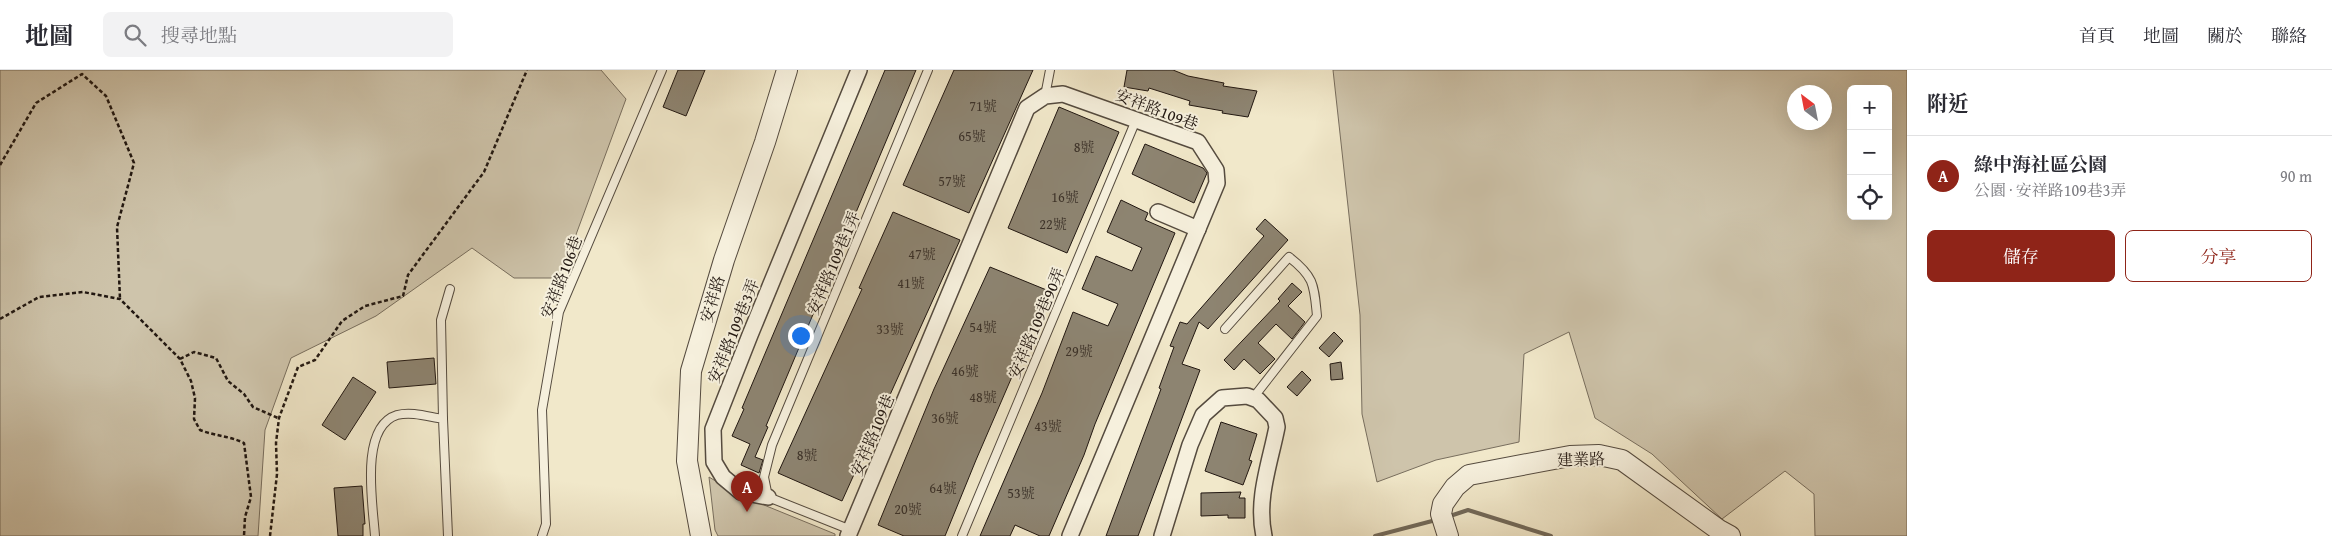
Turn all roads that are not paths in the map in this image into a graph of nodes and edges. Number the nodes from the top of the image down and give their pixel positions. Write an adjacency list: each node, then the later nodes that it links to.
1 (662, 70): 18 (lane, 安祥路106巷)
2 (787, 70): 19 (street, 安祥路)
3 (859, 70): 14 (street, 安祥路109巷3弄)
4 (928, 70): 14 (lane, 安祥路109巷1弄)
5 (1050, 70): 6 (lane)
6 (1045, 96): 7 (street, 安祥路109巷); 15 (street, 安祥路109巷)
7 (1136, 120): 9 (street, 安祥路109巷); 20 (lane, 安祥路109巷90弄)
8 (1158, 212): 9 (street)
9 (1198, 229): 21 (street, 安祥路109巷)
10 (450, 289): 13 (lane)
11 (1225, 329): 12 (lane)
12 (1253, 398): 22 (street); 23 (street)
13 (443, 419): 16 (lane); 17 (lane)
14 (768, 497): 15 (lane, 安祥路109巷3弄)
15 (849, 533)
16 (375, 536)
17 (448, 536)
18 (542, 536)
19 (701, 536)
20 (962, 536)
21 (1070, 536)
22 (1162, 536)
23 (1264, 536)
24 (1448, 536): 25 (street, 建業路)
25 (1730, 536)

